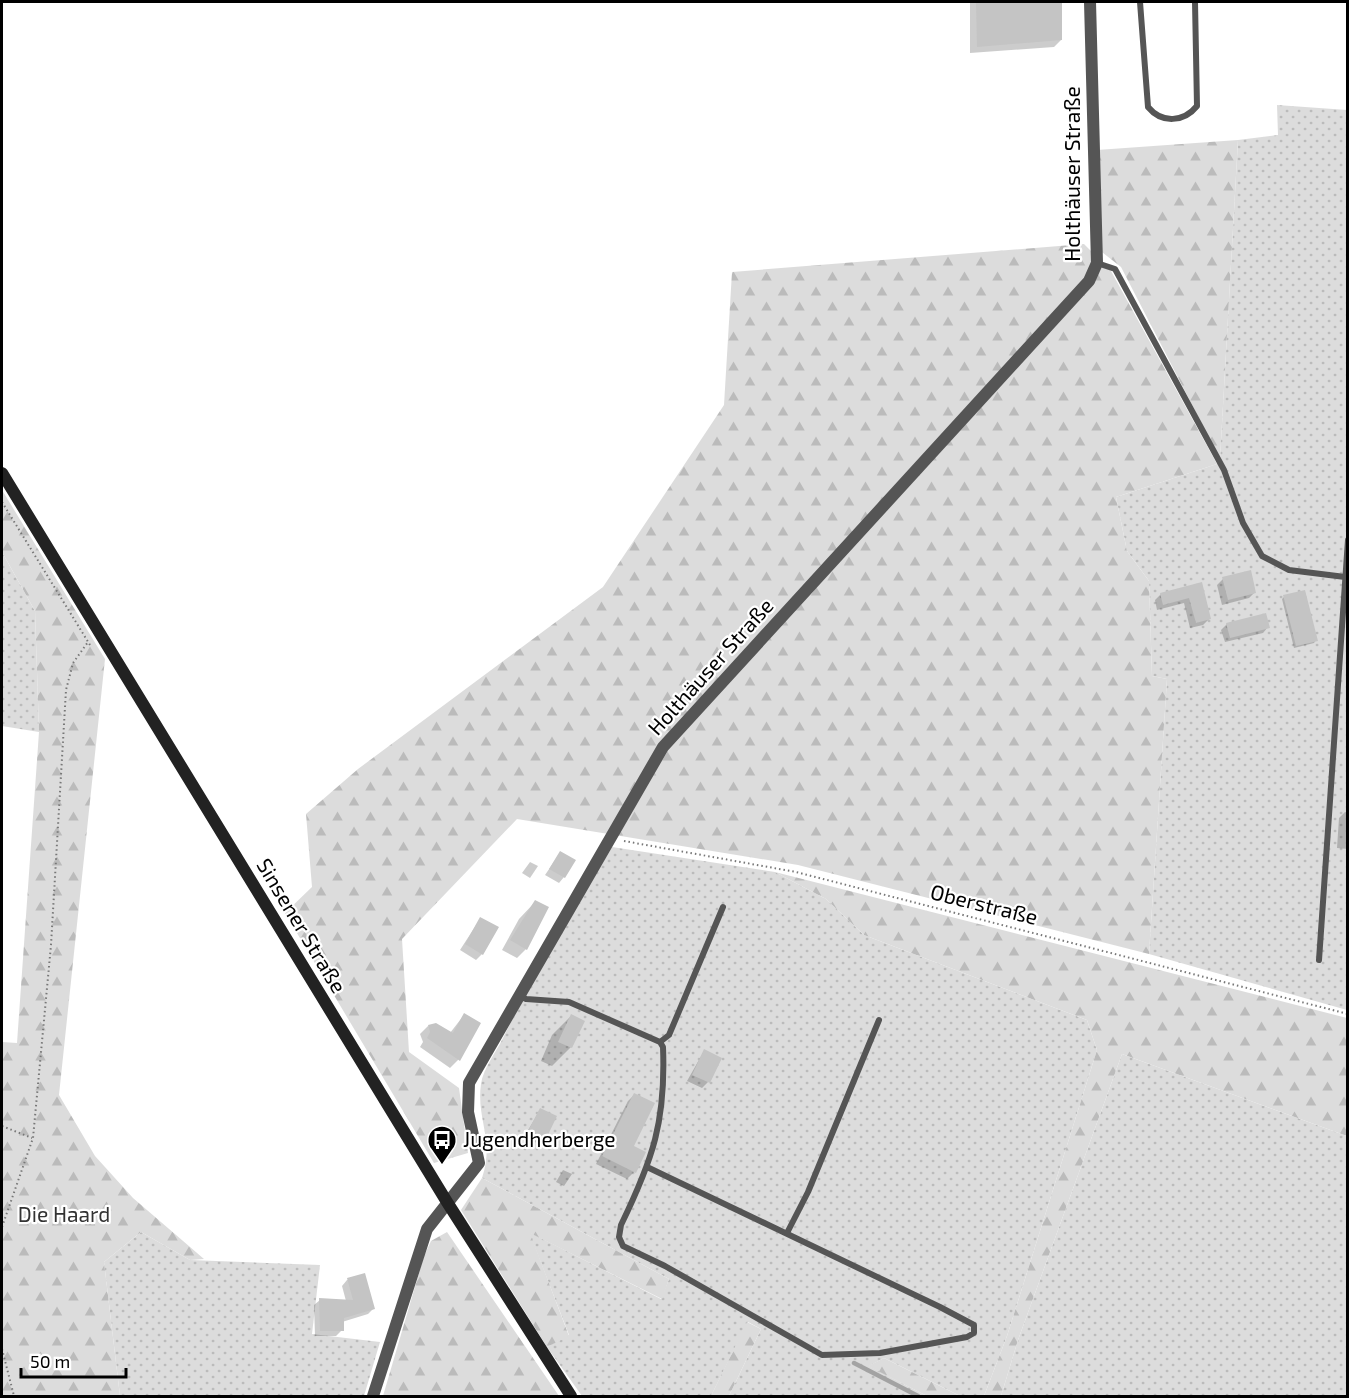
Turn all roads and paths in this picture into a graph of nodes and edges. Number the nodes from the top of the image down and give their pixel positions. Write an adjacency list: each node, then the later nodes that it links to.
1 (1090, 2): 4 (street, Holthäuser Straße)
2 (1140, 2): 3 (lane)
3 (1195, 2)
4 (1097, 263): 7 (lane); 9 (street, Holthäuser Straße)
5 (2, 473): 8 (main road, Sinsener Straße)
6 (1347, 540): 7 (lane)
7 (1345, 577): 11 (lane)
8 (100, 634): 17 (path); 19 (main road, Sinsener Straße)
9 (610, 839): 12 (street, Holthäuser Straße); 13 (path, Oberstraße)
10 (723, 906): 15 (lane)
11 (1319, 960)
12 (518, 995): 15 (lane); 19 (street, Holthäuser Straße)
13 (1347, 1014)
14 (879, 1020): 21 (lane)
15 (660, 1042): 18 (lane)
16 (2, 1126): 17 (path)
17 (33, 1138): 20 (path)
18 (647, 1167): 21 (lane); 21 (lane)
19 (447, 1202): 24 (street, Holthäuser Straße); 25 (main road, Sinsener Straße)
20 (2, 1227)
21 (787, 1233)
22 (2, 1349): 23 (path)
23 (14, 1396)
24 (373, 1396)
25 (571, 1396)

